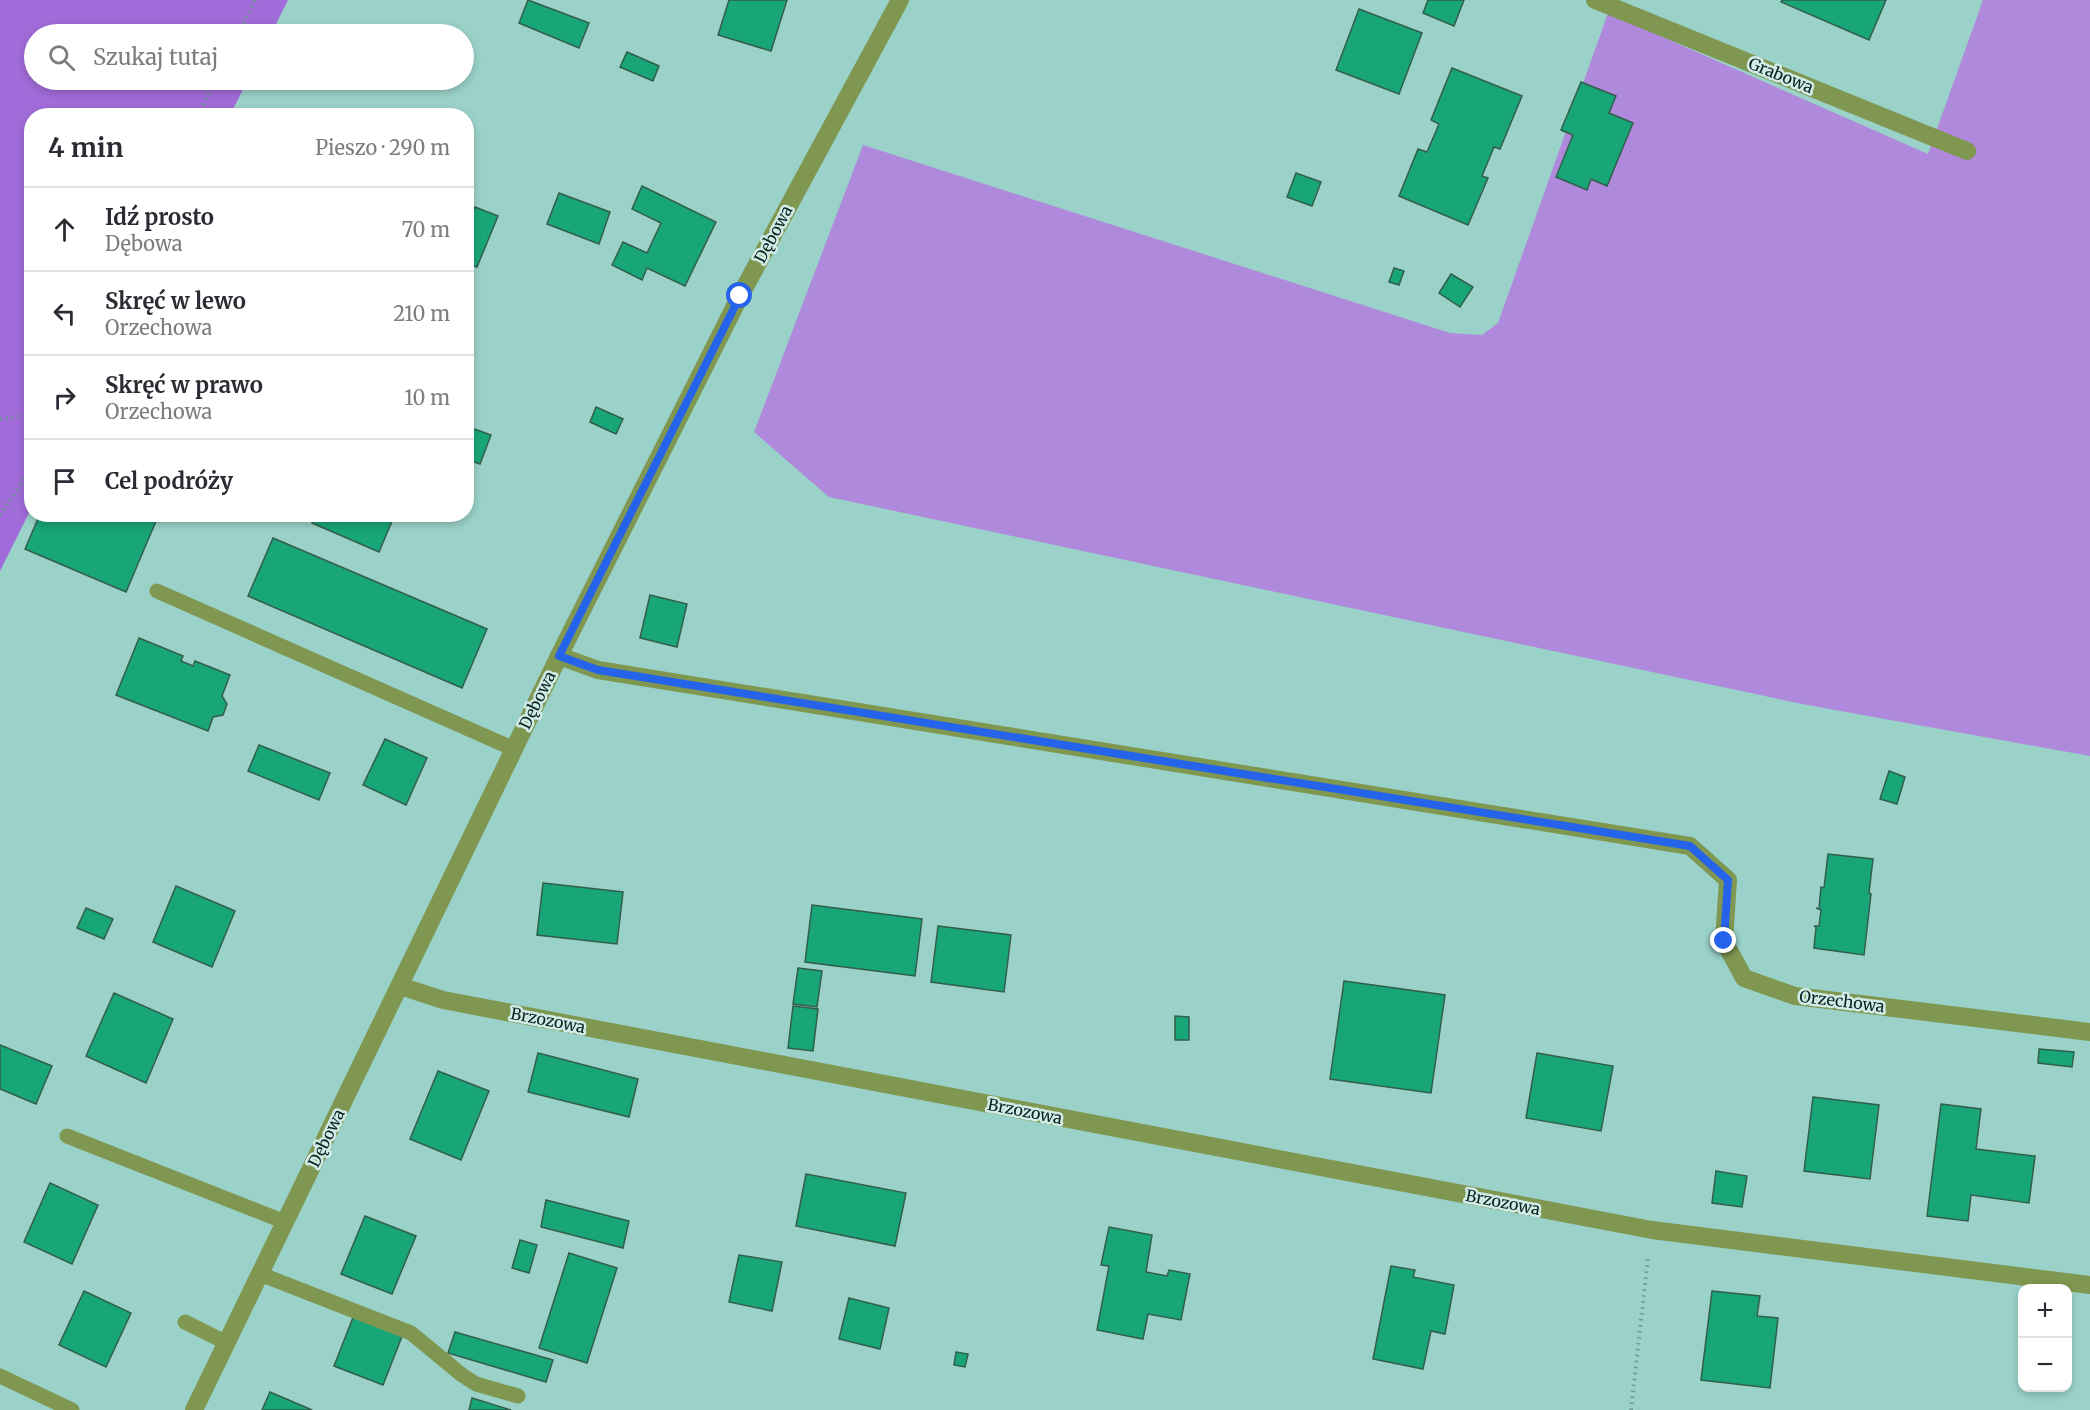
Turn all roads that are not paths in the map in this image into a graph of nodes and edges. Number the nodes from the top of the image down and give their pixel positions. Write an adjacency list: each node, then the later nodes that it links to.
1 (900, 0): 5 (street, Dębowa)
2 (1595, 0): 3 (street, Grabowa)
3 (1967, 151)
4 (157, 591): 6 (lane)
5 (559, 656): 6 (street, Dębowa); 8 (street, Orzechowa)
6 (514, 749): 7 (street, Dębowa)
7 (400, 986): 10 (street, Dębowa); 12 (street, Brzozowa)
8 (2090, 1032)
9 (67, 1136): 10 (lane)
10 (285, 1222): 11 (street, Dębowa)
11 (260, 1274): 14 (street, Dębowa); 16 (lane)
12 (2090, 1285)
13 (185, 1322): 14 (lane)
14 (227, 1343): 18 (street, Dębowa)
15 (0, 1376): 17 (lane)
16 (518, 1396)
17 (72, 1410)
18 (194, 1410)

